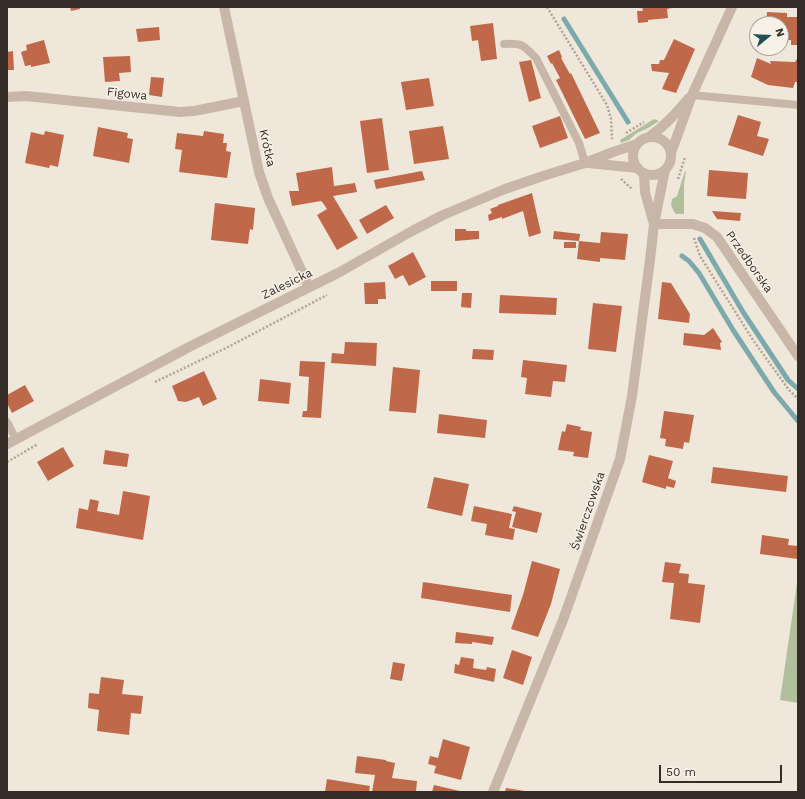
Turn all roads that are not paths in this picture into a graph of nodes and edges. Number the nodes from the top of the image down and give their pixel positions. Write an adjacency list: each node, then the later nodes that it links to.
1 (224, 7): 6 (street, Krótka)
2 (732, 7): 4 (street)
3 (504, 44): 11 (lane)
4 (692, 95): 7 (lane); 8 (street); 10 (street)
5 (7, 97): 6 (street, Figowa)
6 (244, 101): 15 (street, Krótka)
7 (798, 105)
8 (649, 137): 9 (street); 10 (street)
9 (637, 144): 11 (street, Zalesicka); 12 (street)
10 (671, 153): 13 (street)
11 (585, 163): 12 (street, Zalesicka); 15 (street, Zalesicka)
12 (641, 170): 13 (street); 14 (street, Świerczowska)
13 (665, 170): 14 (street, Świerczowska)
14 (654, 224): 16 (street, Przedborska); 20 (street, Świerczowska)
15 (309, 287): 18 (street, Zalesicka)
16 (798, 356)
17 (7, 422): 18 (lane)
18 (16, 439): 19 (street, Zalesicka)
19 (7, 444)
20 (493, 792)

